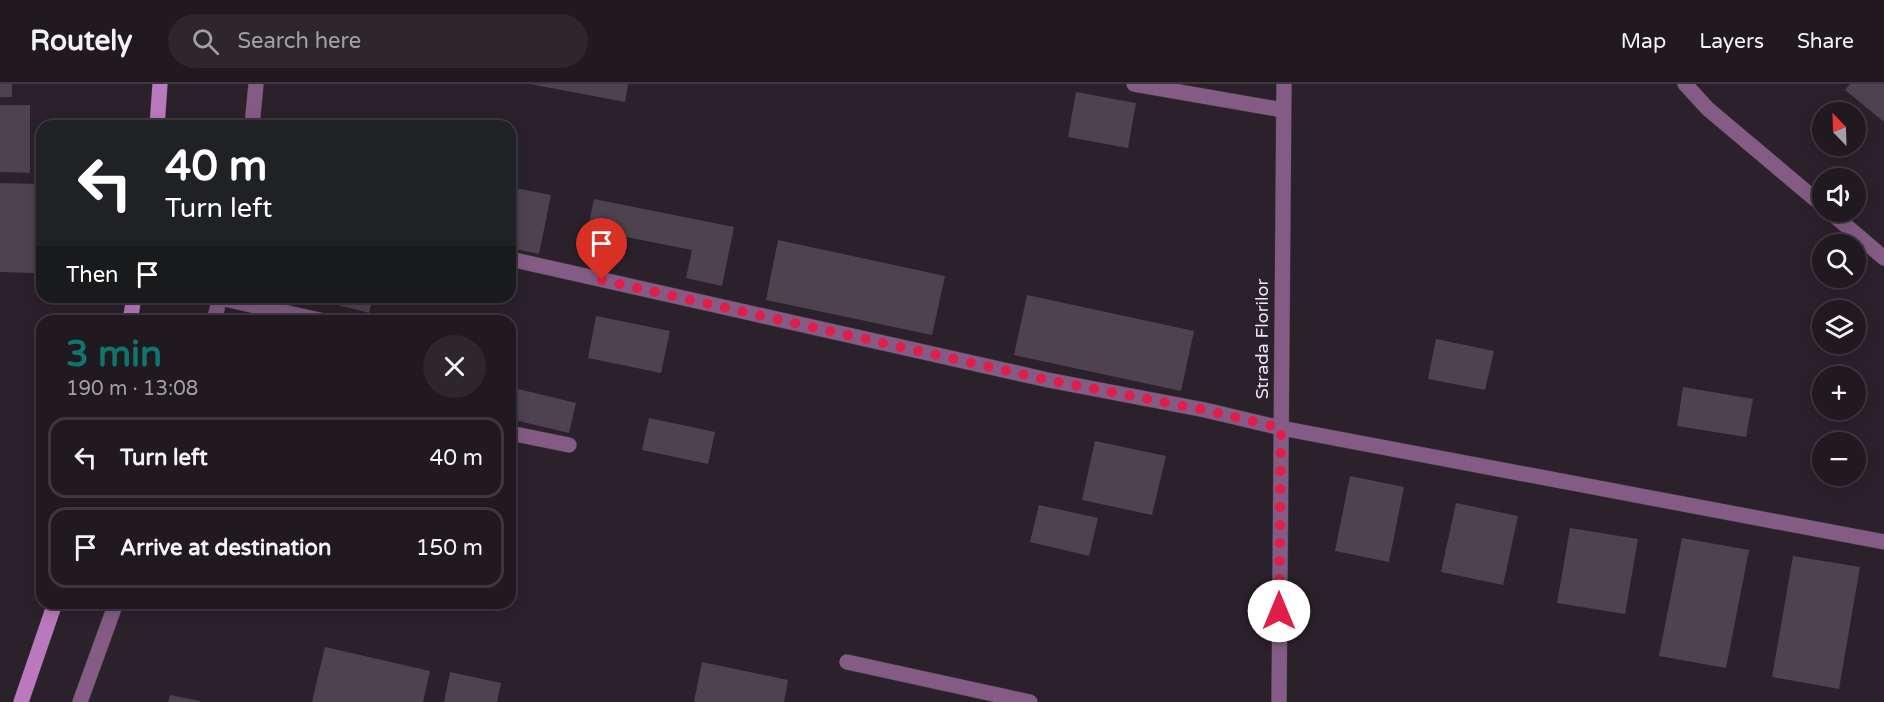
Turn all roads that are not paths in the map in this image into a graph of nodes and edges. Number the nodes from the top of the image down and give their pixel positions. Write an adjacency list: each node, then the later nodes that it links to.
1 (160, 84): 7 (main road)
2 (256, 84): 8 (street)
3 (1134, 84): 6 (street)
4 (1284, 84): 6 (street, Strada Florilor)
5 (1685, 84): 9 (street)
6 (1283, 110): 15 (street, Strada Florilor)
7 (157, 120)
8 (253, 120)
9 (1812, 197)
10 (1842, 222): 11 (street)
11 (1884, 258)
12 (516, 260): 15 (street)
13 (246, 303): 14 (street)
14 (298, 315)
15 (1281, 428): 18 (street); 25 (street, Strada Florilor)
16 (516, 434): 17 (street)
17 (569, 445)
18 (1884, 542)
19 (54, 609): 22 (main road)
20 (114, 609): 23 (street)
21 (847, 662): 24 (street)
22 (21, 702)
23 (80, 702)
24 (1030, 702)
25 (1279, 702)

